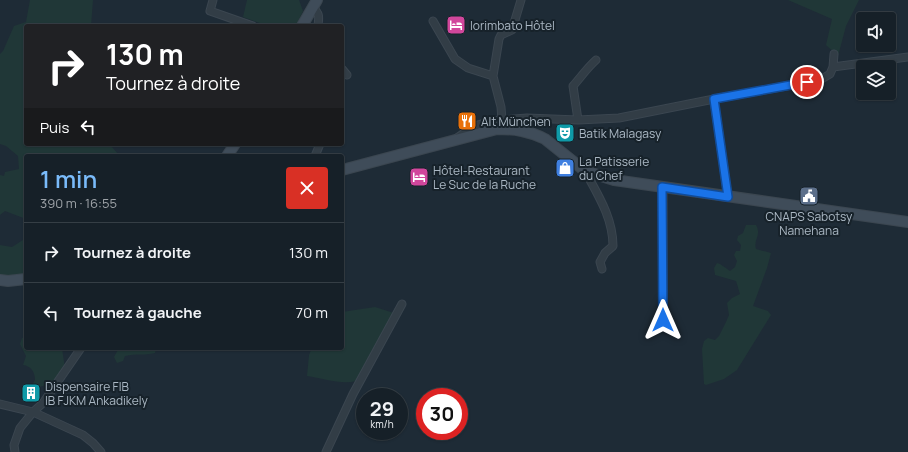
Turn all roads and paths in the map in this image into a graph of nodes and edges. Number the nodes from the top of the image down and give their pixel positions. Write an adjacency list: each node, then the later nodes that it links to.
1 (213, 0): 5 (street)
2 (521, 0): 12 (street)
3 (315, 4): 6 (main road); 7 (street)
4 (433, 21): 12 (street)
5 (246, 24)
6 (303, 24)
7 (318, 24)
8 (834, 54): 11 (street)
9 (908, 57): 11 (street)
10 (596, 60): 15 (street)
11 (833, 67): 13 (street)
12 (493, 76): 14 (street)
13 (714, 99): 15 (street); 20 (street)
14 (502, 120): 15 (street); 16 (street)
15 (578, 120)
16 (452, 141): 17 (main road); 18 (main road)
17 (344, 169)
18 (585, 171): 19 (main road); 22 (street)
19 (662, 187): 20 (main road); 26 (street)
20 (728, 197): 21 (main road)
21 (908, 222)
22 (602, 269)
23 (24, 279): 24 (main road)
24 (0, 280)
25 (402, 304): 32 (street)
26 (663, 320)
27 (80, 350): 29 (street)
28 (0, 404): 29 (street)
29 (33, 412): 30 (street); 31 (street)
30 (15, 452)
31 (101, 452)
32 (326, 452)

